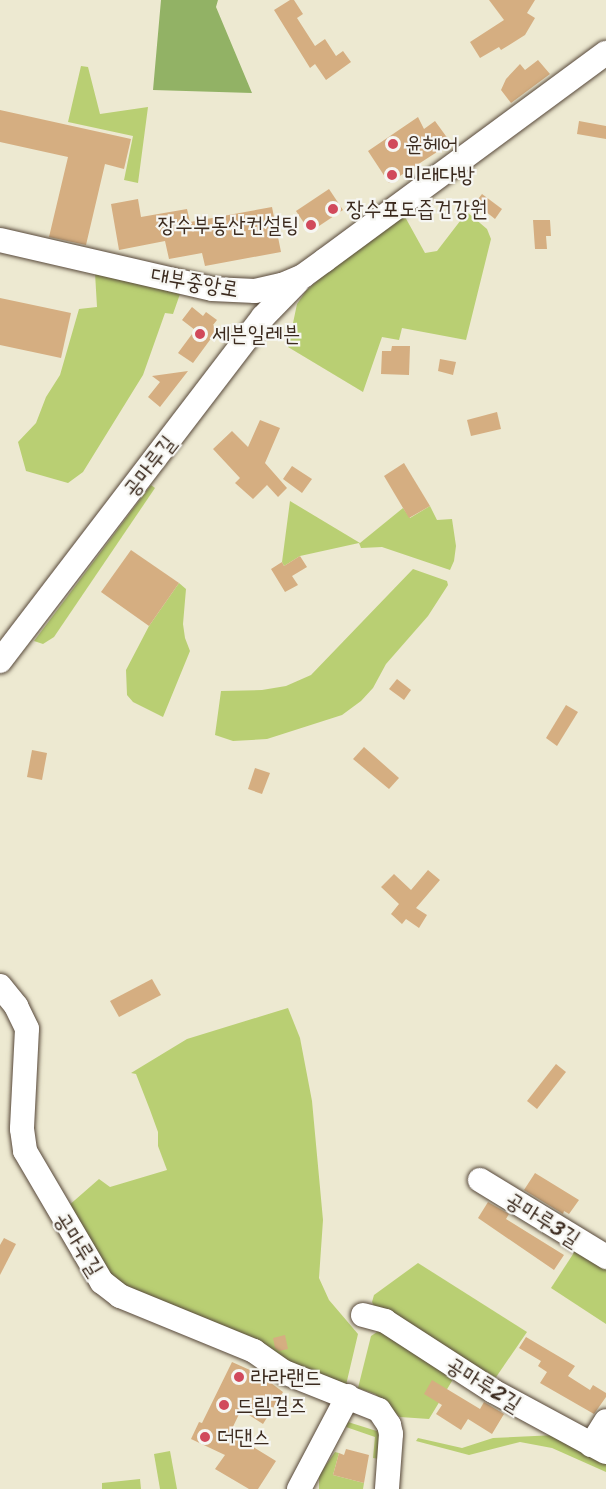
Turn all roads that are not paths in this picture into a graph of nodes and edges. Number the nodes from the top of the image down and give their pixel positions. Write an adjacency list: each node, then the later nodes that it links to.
1 (606, 53): 3 (street, 대부중앙로)
2 (0, 240): 4 (street, 대부중앙로)
3 (303, 276): 4 (street, 대부중앙로); 5 (street, 공마루길)
4 (255, 291): 5 (street)
5 (263, 317): 6 (street, 공마루길)
6 (0, 661)
7 (0, 986): 11 (street, 공마루길)
8 (480, 1180): 9 (street, 공마루3길)
9 (606, 1257)
10 (363, 1315): 13 (street, 공마루2길)
11 (348, 1396): 14 (street); 15 (street, 공마루길)
12 (606, 1421): 13 (street)
13 (598, 1449)
14 (299, 1489)
15 (387, 1489)

